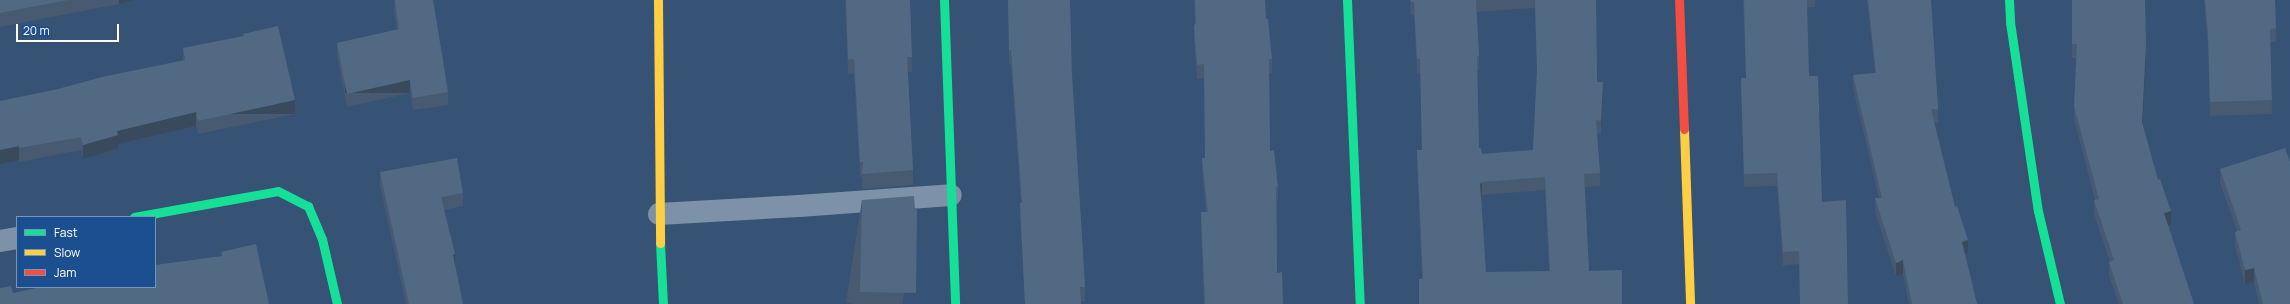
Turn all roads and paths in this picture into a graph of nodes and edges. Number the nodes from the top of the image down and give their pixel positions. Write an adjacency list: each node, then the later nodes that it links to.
1 (658, 0): 7 (street)
2 (944, 0): 6 (street)
3 (1346, 0): 14 (street)
4 (1680, 0): 15 (street)
5 (2009, 0): 16 (street)
6 (951, 195): 7 (street); 13 (street)
7 (658, 214): 12 (street)
8 (140, 216): 11 (street)
9 (16, 238): 10 (street)
10 (0, 241)
11 (337, 304)
12 (663, 304)
13 (955, 304)
14 (1360, 304)
15 (1690, 304)
16 (2060, 304)

